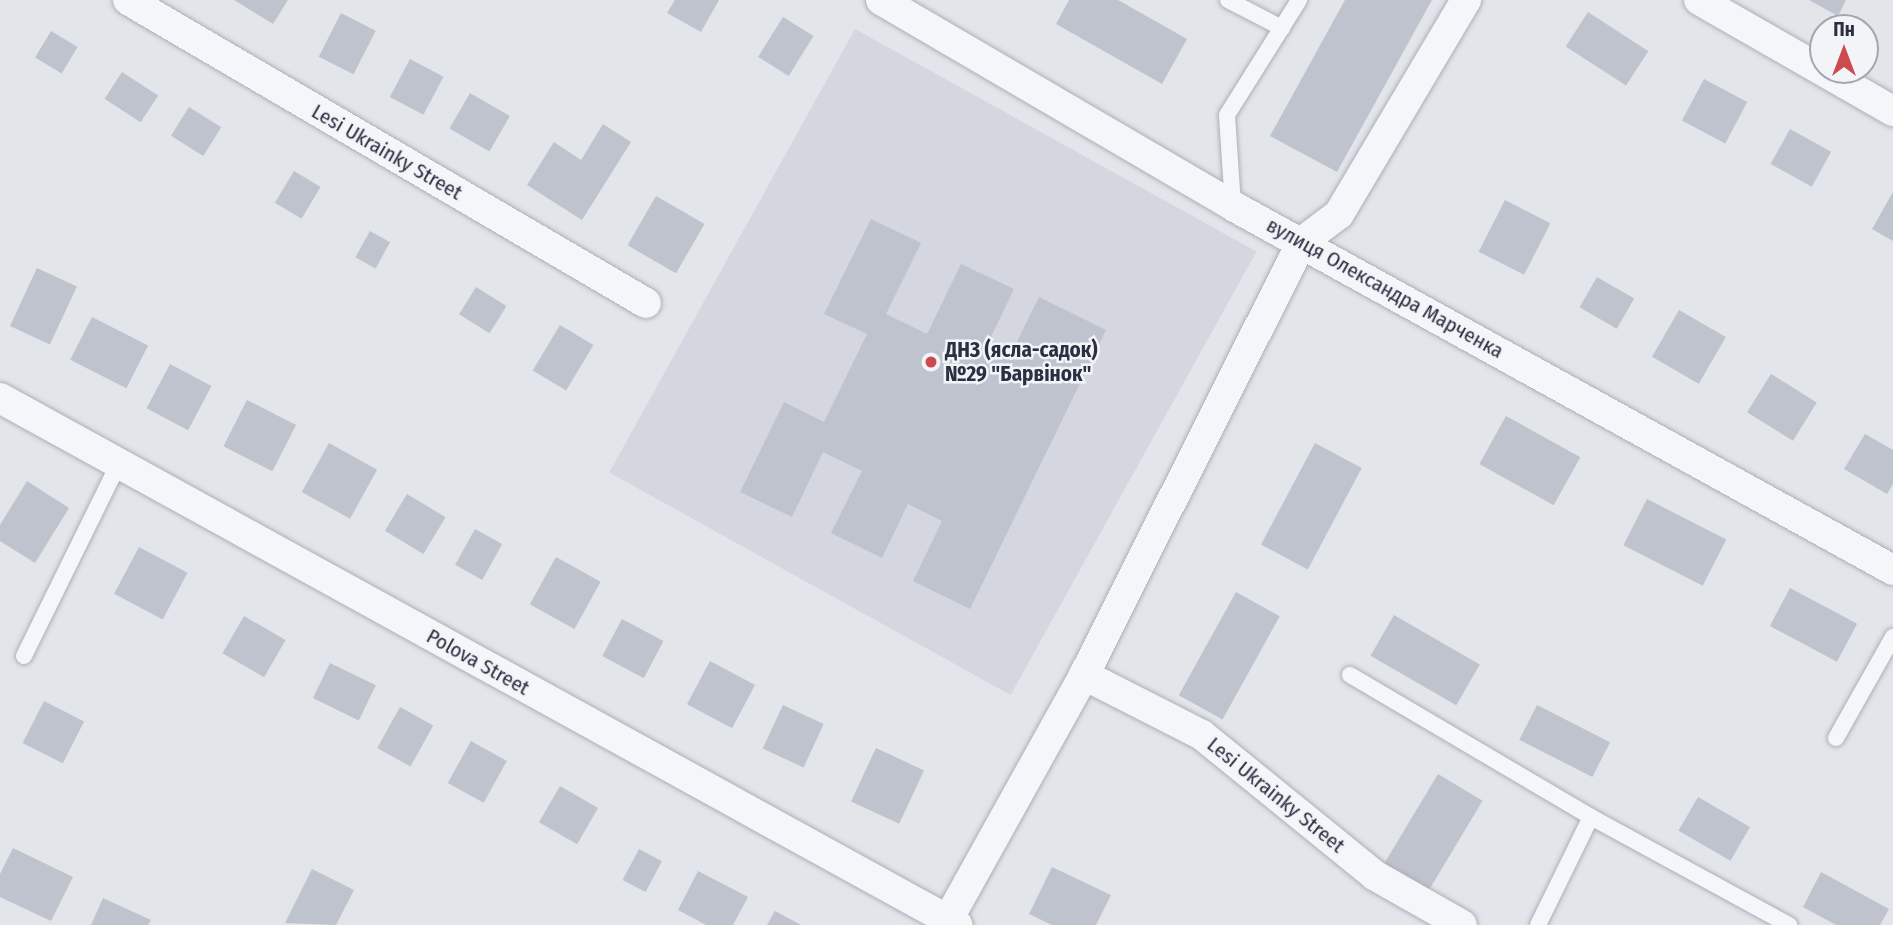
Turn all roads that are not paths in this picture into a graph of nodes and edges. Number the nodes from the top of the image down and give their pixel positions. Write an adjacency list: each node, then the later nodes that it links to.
1 (128, 0): 11 (street, Lesi Ukrainky Street)
2 (881, 0): 9 (street, вулиця Олександра Марченка)
3 (1228, 0): 7 (lane)
4 (1299, 0): 7 (lane)
5 (1466, 0): 10 (street)
6 (1699, 0): 8 (street)
7 (1282, 28): 9 (lane)
8 (1893, 111)
9 (1233, 206): 10 (street, вулиця Олександра Марченка)
10 (1302, 242): 14 (street, вулиця Олександра Марченка); 17 (street)
11 (646, 303)
12 (0, 398): 13 (street, Polova Street)
13 (118, 465): 16 (lane); 21 (street, Polova Street)
14 (1893, 570)
15 (1893, 637): 19 (lane)
16 (24, 656)
17 (1084, 675): 21 (street); 22 (street, Lesi Ukrainky Street)
18 (1350, 675): 20 (lane)
19 (1836, 738)
20 (1591, 817): 23 (lane); 24 (lane)
21 (950, 923)
22 (1462, 925)
23 (1538, 925)
24 (1789, 925)

